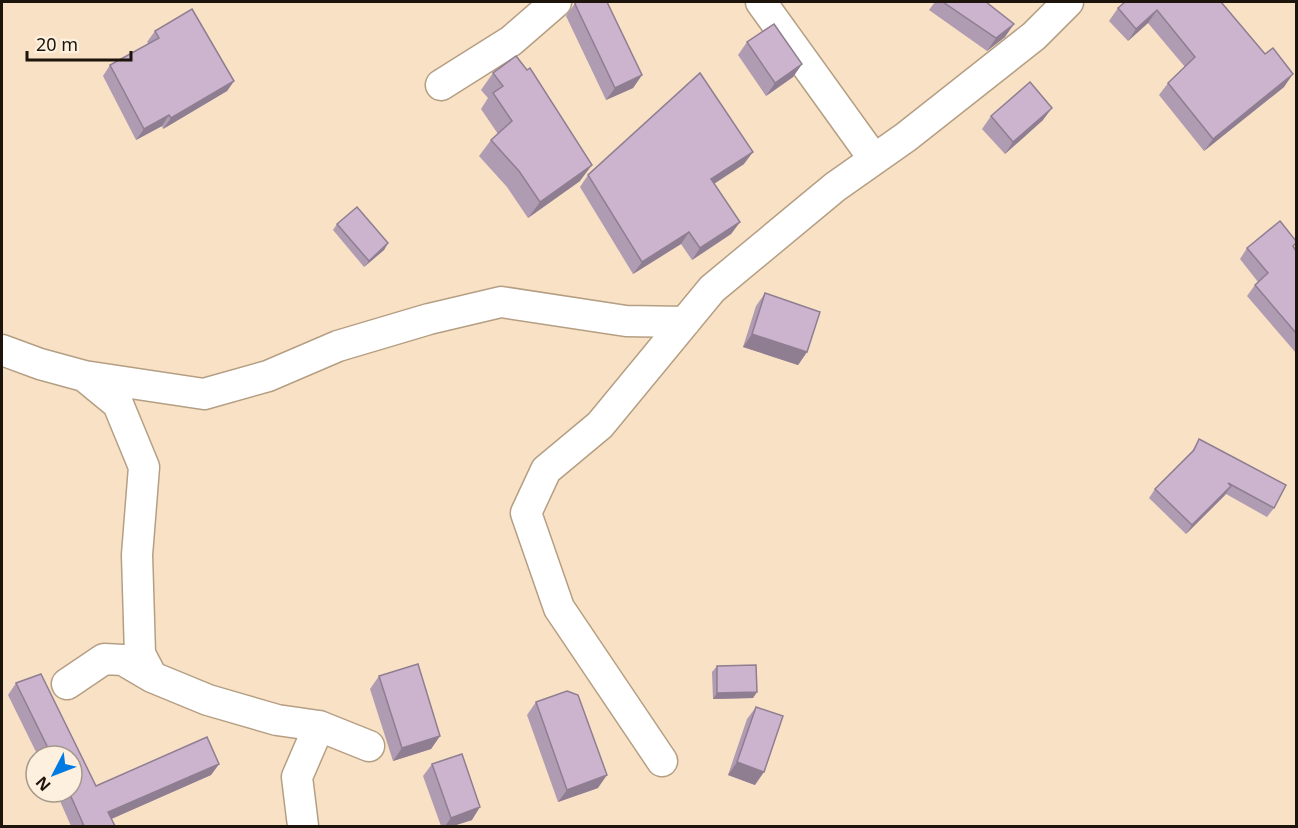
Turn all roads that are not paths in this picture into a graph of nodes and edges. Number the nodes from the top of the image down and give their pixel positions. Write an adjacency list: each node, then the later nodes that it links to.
1 (556, 2): 4 (street)
2 (761, 2): 5 (street)
3 (1068, 2): 5 (street)
4 (441, 85)
5 (874, 159): 6 (street)
6 (685, 322): 8 (street); 15 (street)
7 (2, 350): 8 (street)
8 (84, 376): 9 (street)
9 (138, 607): 10 (street); 11 (street)
10 (104, 659): 11 (street); 12 (street)
11 (152, 677): 13 (street)
12 (67, 684)
13 (319, 726): 14 (street); 16 (street)
14 (369, 747)
15 (662, 760)
16 (303, 826)

